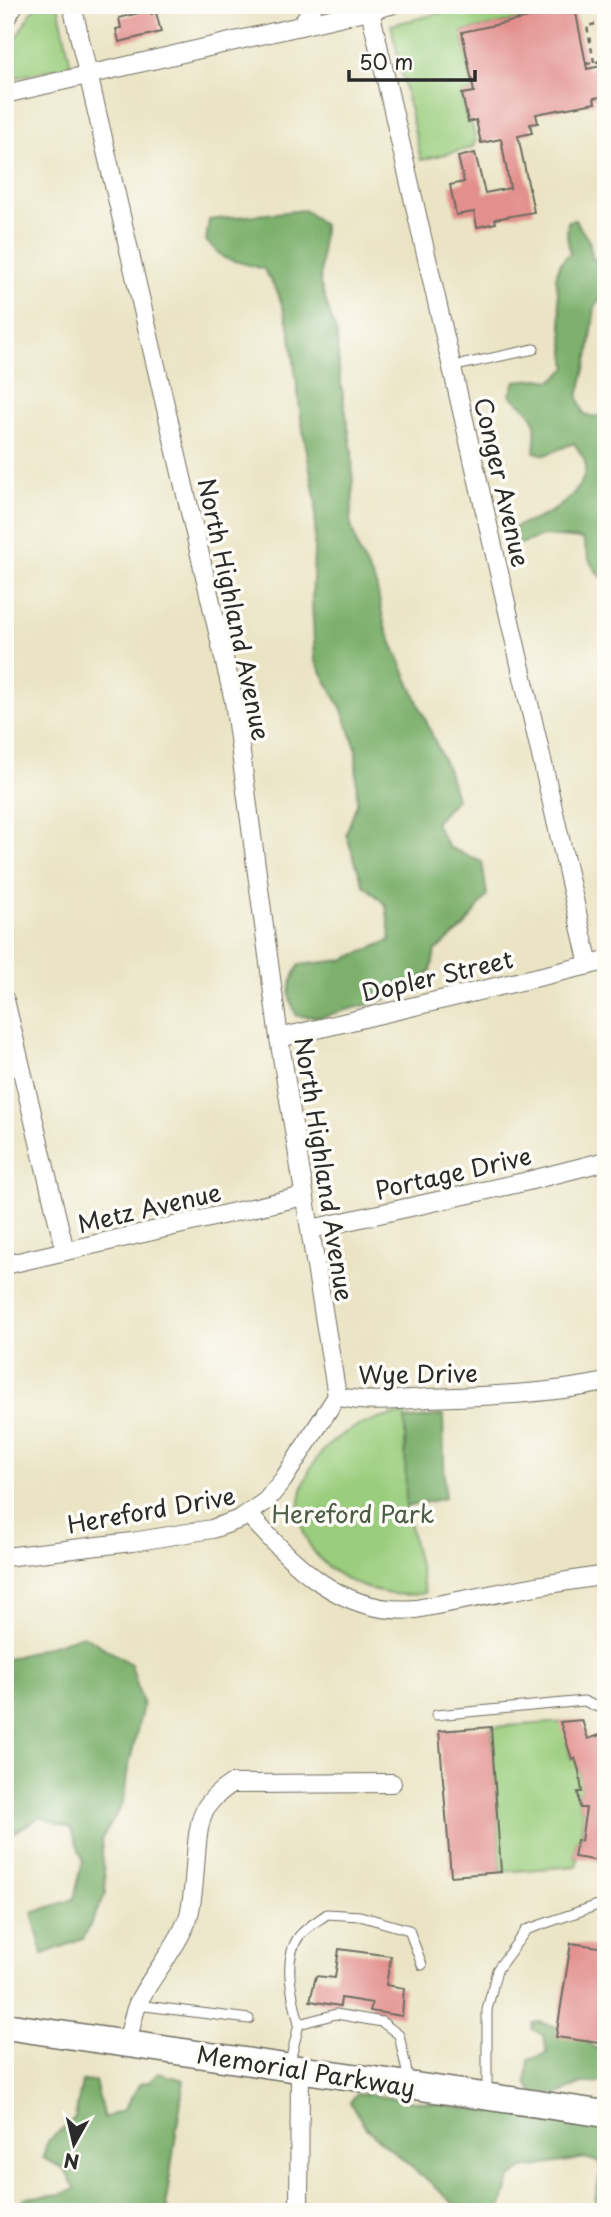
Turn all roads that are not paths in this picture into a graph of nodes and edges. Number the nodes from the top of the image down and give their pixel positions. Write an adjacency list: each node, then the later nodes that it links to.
1 (14, 5): 6 (street)
2 (72, 5): 8 (street, North Highland Avenue)
3 (314, 5): 7 (street)
4 (391, 5): 5 (street)
5 (370, 10): 7 (street); 11 (street, Conger Avenue)
6 (5, 20)
7 (301, 26): 8 (street)
8 (88, 75): 9 (street); 14 (street, North Highland Avenue)
9 (5, 94)
10 (534, 349): 11 (lane)
11 (451, 367): 12 (street, Conger Avenue)
12 (597, 963): 14 (street, Dopler Street)
13 (5, 1000): 18 (street)
14 (279, 1038): 16 (street, North Highland Avenue)
15 (606, 1161): 17 (street, Portage Drive)
16 (304, 1196): 17 (street, North Highland Avenue); 18 (street, Metz Avenue)
17 (311, 1229): 21 (street, North Highland Avenue)
18 (65, 1251): 19 (street, Metz Avenue)
19 (5, 1265)
20 (606, 1382): 21 (street, Wye Drive)
21 (337, 1396): 22 (street, Wye Drive)
22 (248, 1515): 23 (street, Hereford Drive); 24 (street, Hereford Drive)
23 (5, 1557)
24 (606, 1575)
25 (606, 1712): 26 (lane)
26 (436, 1715)
27 (392, 1783): 30 (street)
28 (606, 1905): 37 (lane)
29 (422, 1965): 32 (lane)
30 (137, 2005): 31 (lane); 34 (street)
31 (249, 2019)
32 (299, 2024): 35 (lane); 36 (lane)
33 (5, 2026): 34 (main road, Memorial Parkway)
34 (127, 2044): 35 (main road, Memorial Parkway)
35 (294, 2069): 36 (main road, Memorial Parkway); 39 (street)
36 (410, 2086): 37 (main road, Memorial Parkway)
37 (487, 2097): 38 (main road, Memorial Parkway)
38 (606, 2114)
39 (299, 2212)

